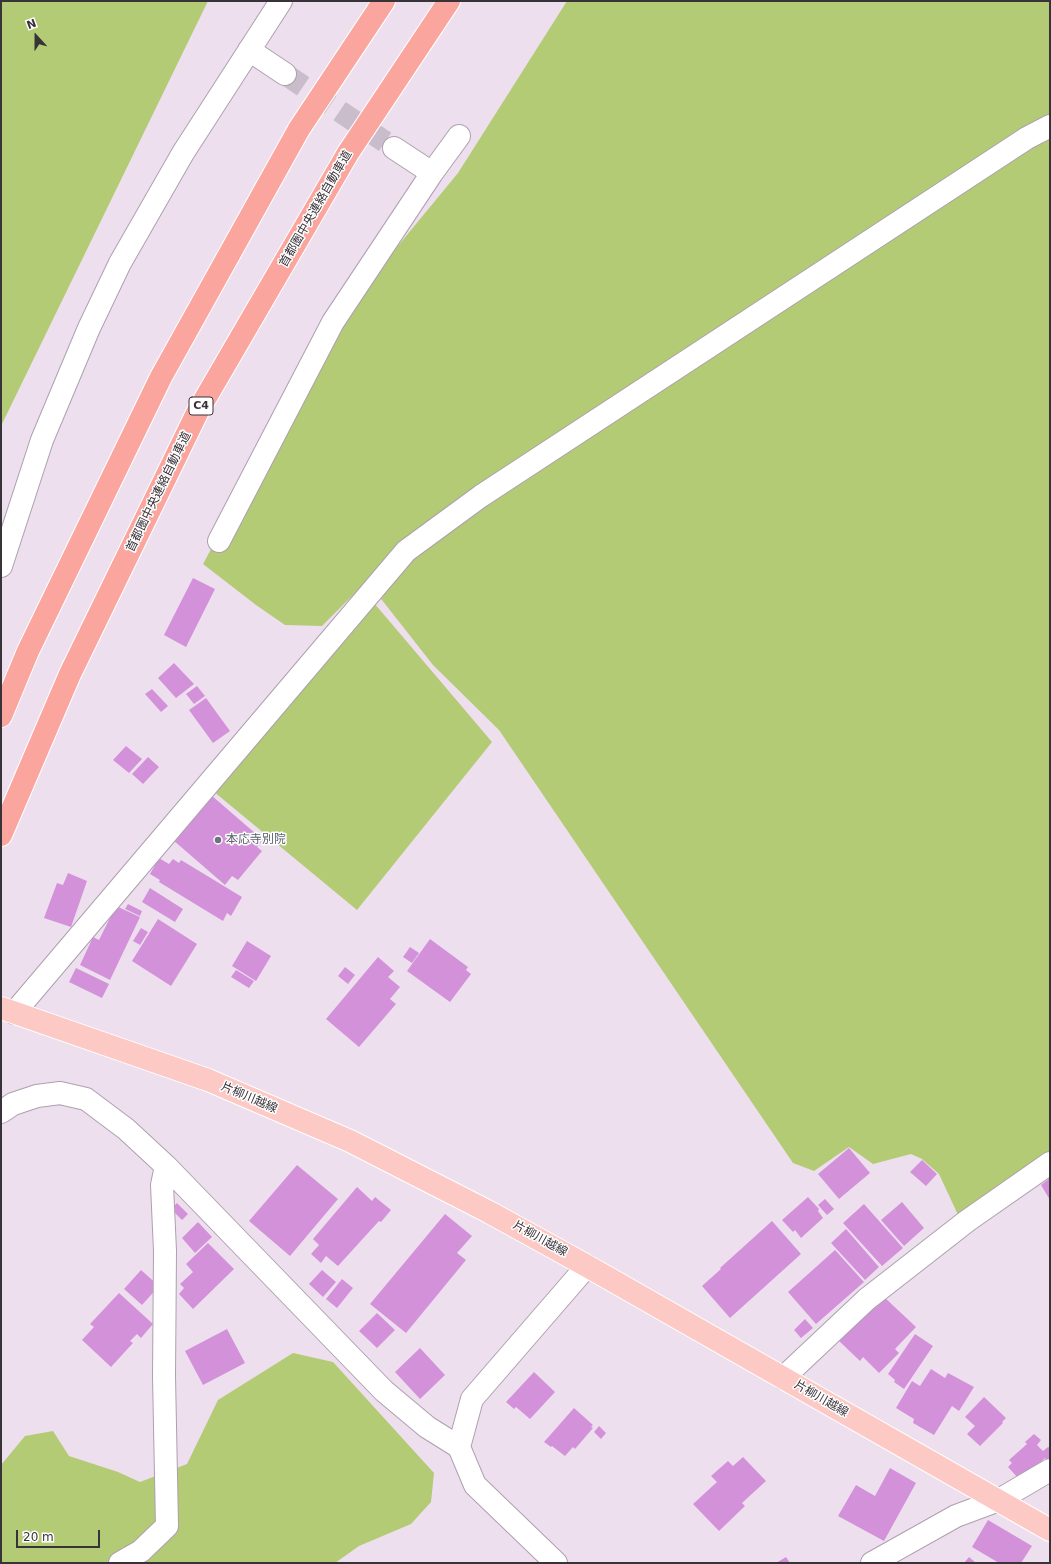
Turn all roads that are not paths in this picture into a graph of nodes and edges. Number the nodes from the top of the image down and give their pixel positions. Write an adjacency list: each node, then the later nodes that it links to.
1 (281, 1): 4 (street)
2 (384, 1): 12 (highway)
3 (449, 1): 13 (highway, 首都圏中央連絡自動車道 / C4)
4 (249, 50): 5 (street); 11 (street)
5 (285, 74)
6 (1050, 126): 14 (street)
7 (458, 136): 9 (street)
8 (394, 148): 9 (street)
9 (432, 173): 10 (street)
10 (219, 541)
11 (1, 566)
12 (1, 716)
13 (1, 835)
14 (8, 1010): 18 (main road, 片柳川越線)
15 (1, 1112): 17 (street)
16 (1050, 1163): 19 (street)
17 (166, 1166): 20 (street); 24 (street)
18 (587, 1266): 19 (main road, 片柳川越線); 20 (street)
19 (783, 1378): 22 (main road, 片柳川越線)
20 (460, 1446): 25 (street)
21 (1050, 1470): 22 (street)
22 (999, 1500): 23 (main road, 片柳川越線); 26 (street)
23 (1050, 1530)
24 (120, 1563)
25 (556, 1563)
26 (872, 1563)

